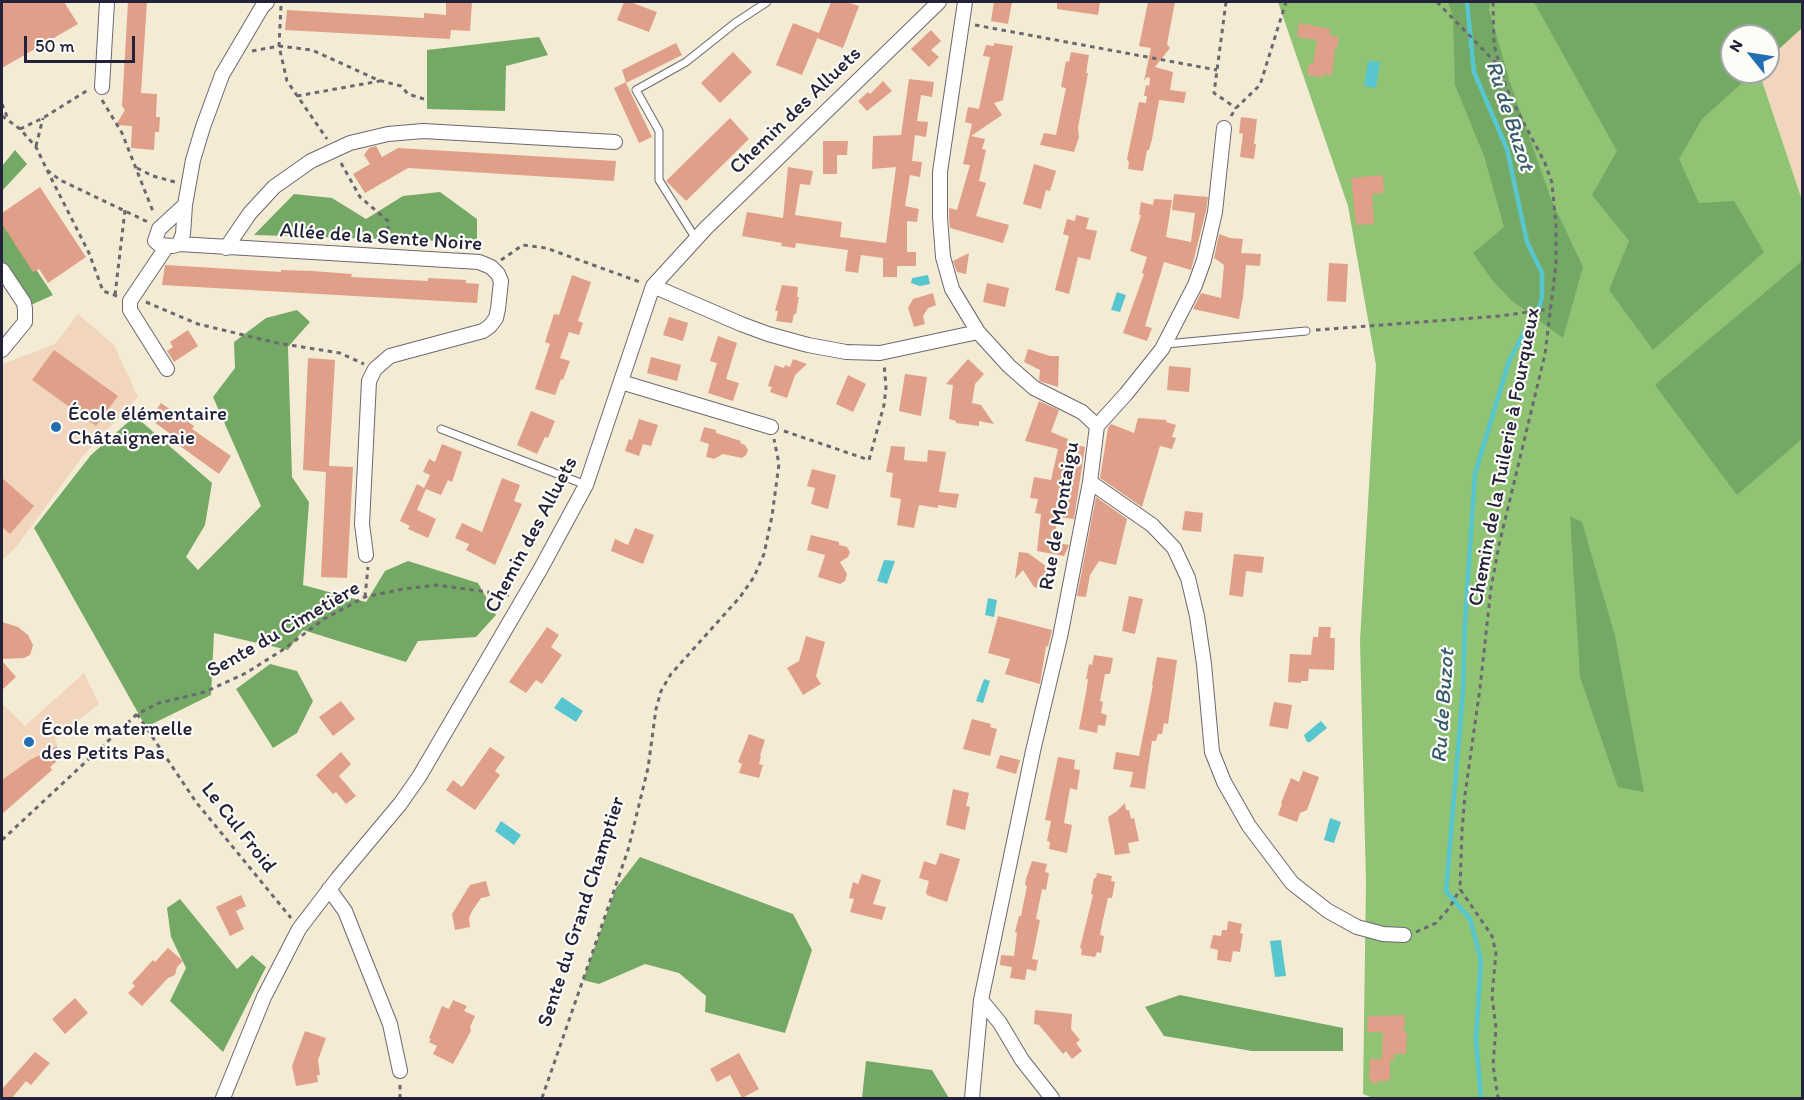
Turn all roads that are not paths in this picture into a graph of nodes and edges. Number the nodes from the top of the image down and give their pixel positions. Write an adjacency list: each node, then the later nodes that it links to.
1 (107, 2): 6 (street)
2 (267, 2): 9 (street)
3 (767, 2): 10 (lane)
4 (939, 2): 10 (street, Chemin des Alluets)
5 (965, 2): 16 (street, Rue de Montaigu)
6 (102, 87)
7 (1224, 128): 17 (street)
8 (615, 142): 12 (street)
9 (185, 205): 11 (street); 11 (street)
10 (696, 239): 14 (street, Chemin des Alluets)
11 (173, 245): 12 (street, Allée de la Sente Noire); 19 (street)
12 (226, 248): 26 (street, Allée de la Sente Noire)
13 (2, 270): 18 (street)
14 (653, 286): 16 (street); 20 (street, Chemin des Alluets)
15 (1306, 331): 17 (lane)
16 (978, 332): 21 (street, Rue de Montaigu)
17 (1166, 344): 21 (street)
18 (2, 350)
19 (167, 369)
20 (621, 382): 22 (street); 25 (street, Chemin des Alluets)
21 (1097, 426): 24 (street, Rue de Montaigu)
22 (771, 427)
23 (441, 429): 25 (lane)
24 (1090, 482): 28 (street); 29 (street, Rue de Montaigu)
25 (586, 485): 27 (street, Chemin des Alluets)
26 (366, 555)
27 (329, 889): 30 (street); 31 (street, Chemin des Alluets)
28 (1404, 935)
29 (981, 1000): 32 (street, Rue de Montaigu); 33 (street)
30 (400, 1071)
31 (223, 1098)
32 (972, 1098)
33 (1052, 1098)

